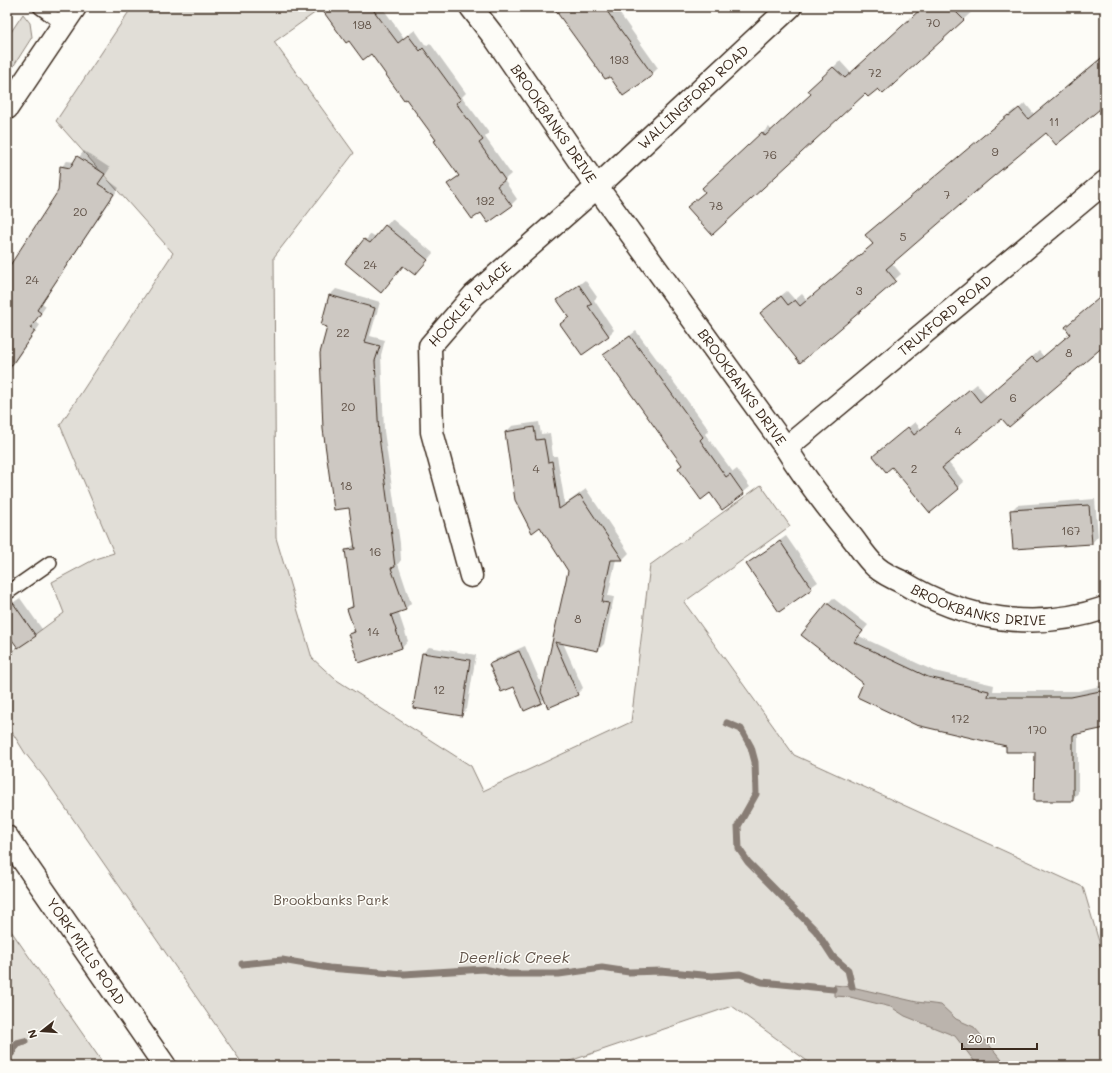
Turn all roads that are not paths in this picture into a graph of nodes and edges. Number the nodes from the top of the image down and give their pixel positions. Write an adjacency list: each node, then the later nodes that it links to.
1 (40, 7): 4 (lane)
2 (471, 7): 7 (street, BROOKBANKS DRIVE)
3 (790, 7): 7 (street, WALLINGFORD ROAD)
4 (70, 16): 5 (street)
5 (7, 108)
6 (1105, 182): 8 (street, TRUXFORD ROAD)
7 (597, 187): 8 (street, BROOKBANKS DRIVE); 10 (street, HOCKLEY PLACE)
8 (786, 448): 12 (street, BROOKBANKS DRIVE)
9 (50, 563): 11 (lane)
10 (471, 576)
11 (7, 593)
12 (1105, 608)
13 (7, 837): 14 (street, YORK MILLS ROAD)
14 (165, 1066)

